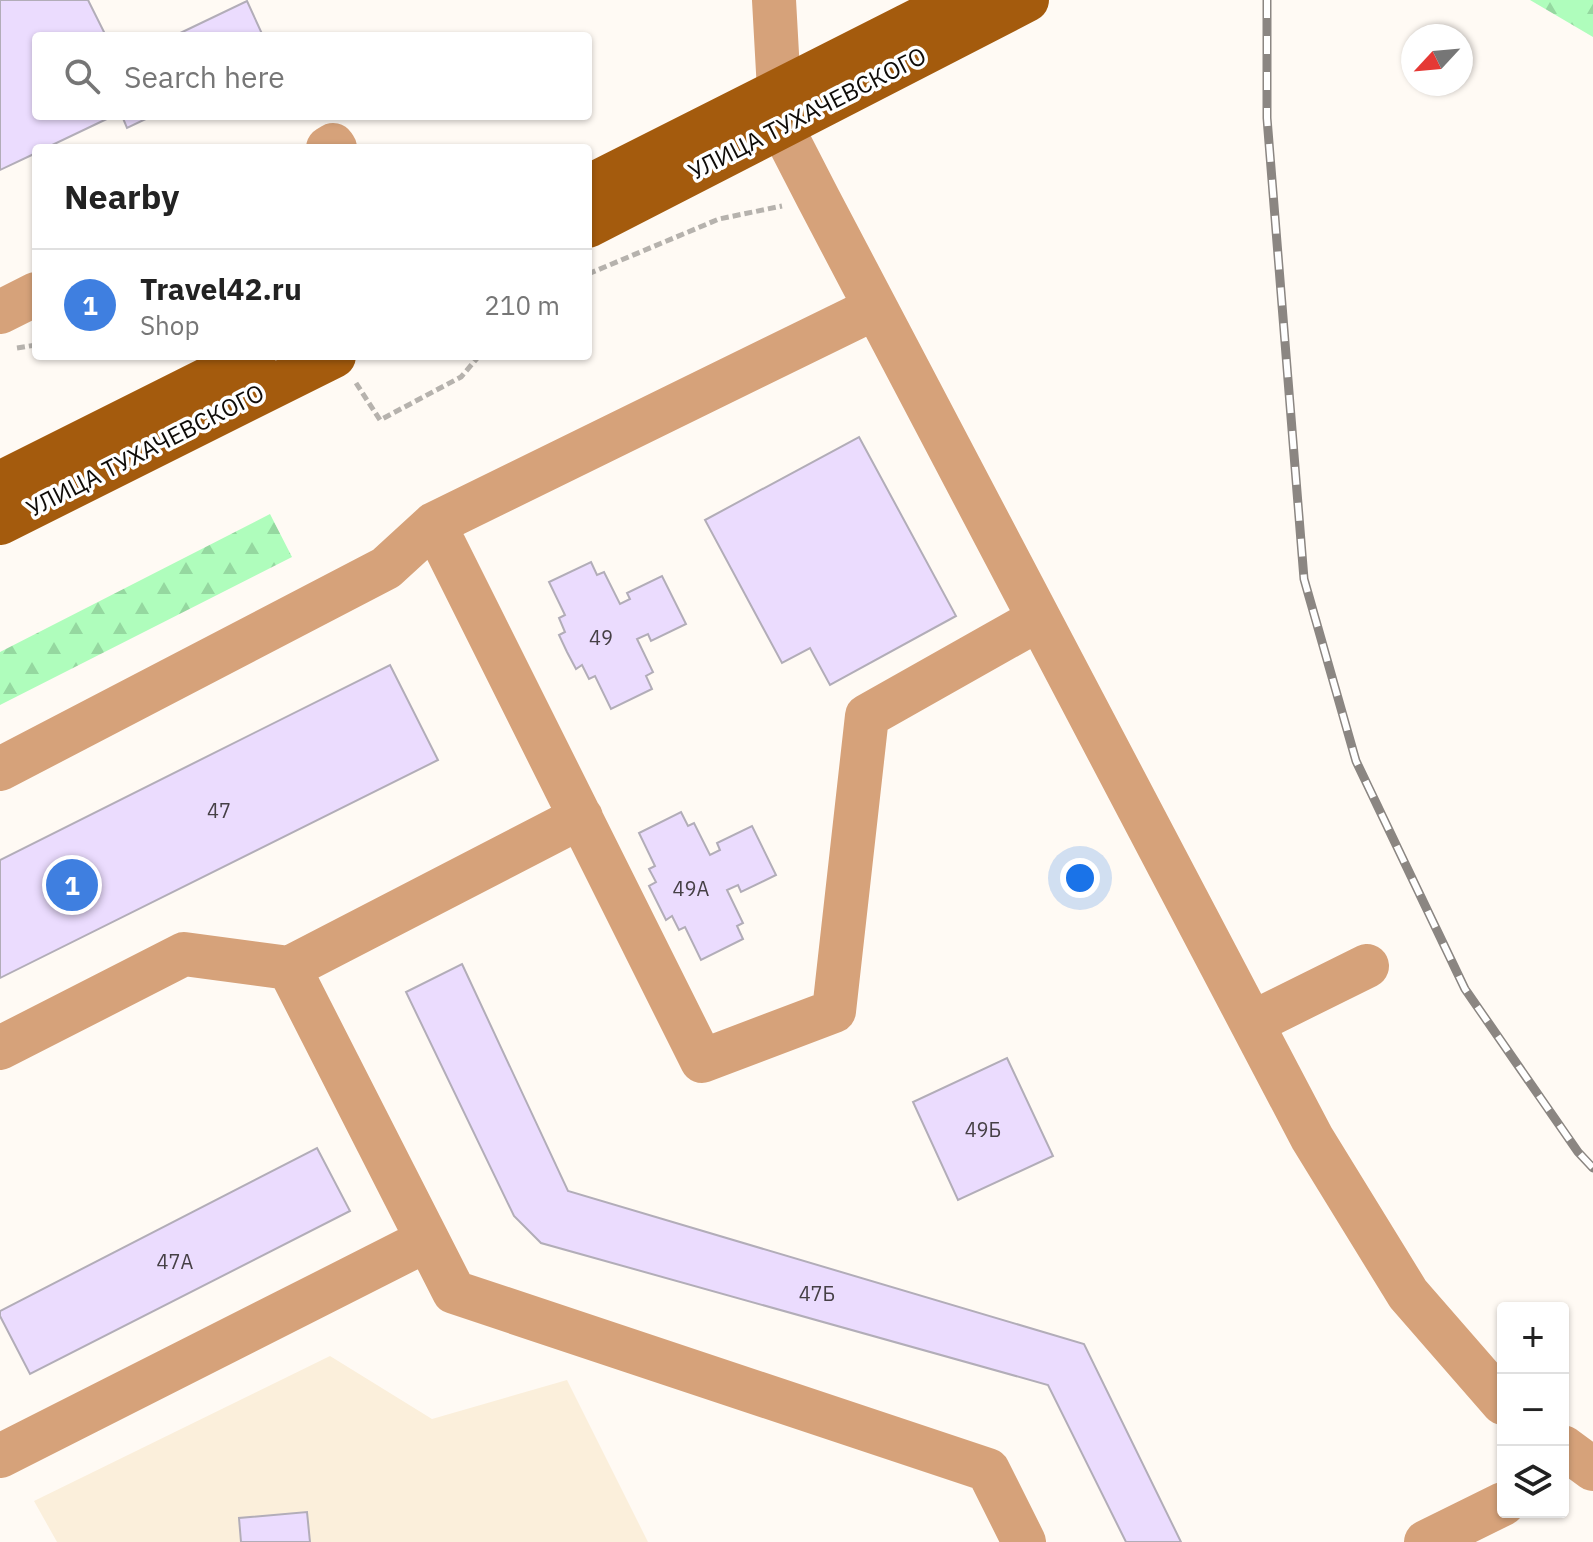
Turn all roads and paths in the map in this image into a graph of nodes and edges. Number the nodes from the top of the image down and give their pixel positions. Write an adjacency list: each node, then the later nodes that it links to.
1 (774, 0): 4 (street)
2 (958, 0): 4 (main road, УЛИЦА ТУХАЧЕВСКОГО)
3 (1027, 0): 4 (main road, УЛИЦА ТУХАЧЕВСКОГО)
4 (779, 109): 5 (main road, УЛИЦА ТУХАЧЕВСКОГО); 6 (street); 7 (main road, УЛИЦА ТУХАЧЕВСКОГО)
5 (592, 185)
6 (818, 198): 8 (path); 10 (street)
7 (592, 224)
8 (592, 272)
9 (32, 296): 11 (street)
10 (875, 308): 17 (street); 18 (street)
11 (0, 312)
12 (246, 360): 15 (main road, УЛИЦА ТУХАЧЕВСКОГО)
13 (476, 360): 14 (path)
14 (344, 369): 16 (main road, УЛИЦА ТУХАЧЕВСКОГО)
15 (0, 483)
16 (0, 523)
17 (434, 524): 19 (street); 20 (street)
18 (1039, 619): 20 (street); 23 (street)
19 (0, 769)
20 (581, 817): 22 (street)
21 (1367, 966): 23 (street)
22 (289, 968): 24 (street); 25 (street)
23 (1252, 1023): 26 (street)
24 (0, 1048)
25 (427, 1240): 27 (street); 29 (street)
26 (1497, 1396)
27 (0, 1456)
28 (1497, 1507): 30 (street)
29 (1024, 1542)
30 (1426, 1542)

